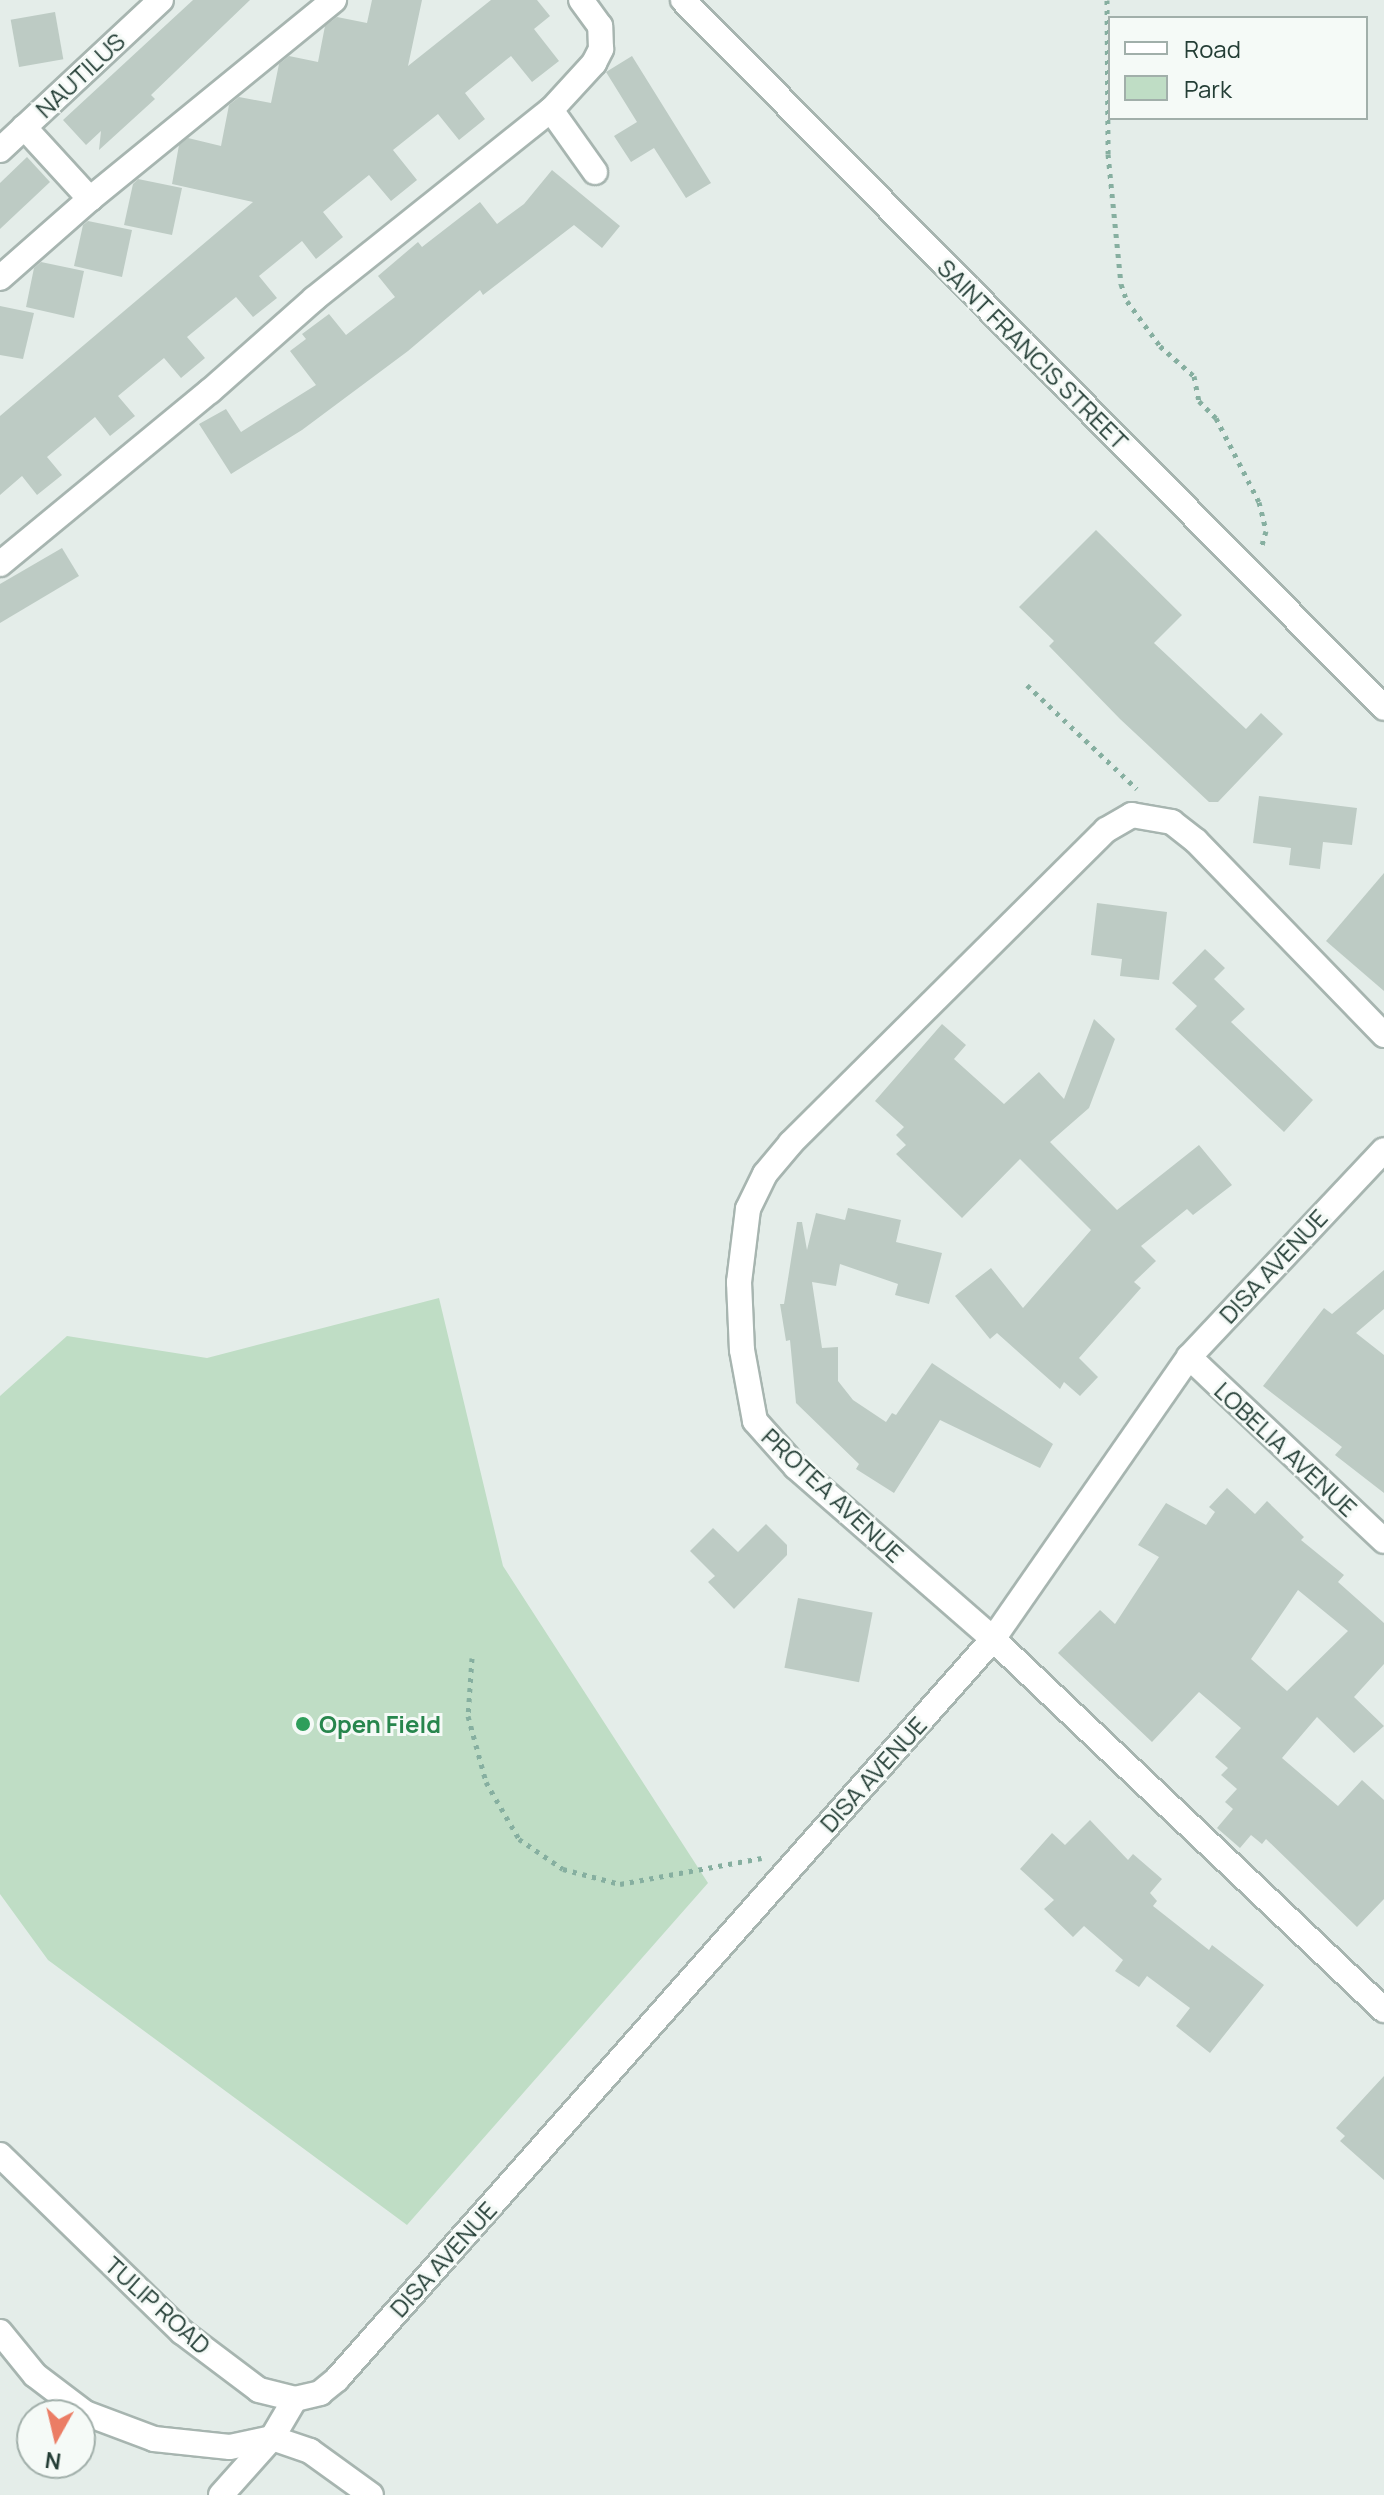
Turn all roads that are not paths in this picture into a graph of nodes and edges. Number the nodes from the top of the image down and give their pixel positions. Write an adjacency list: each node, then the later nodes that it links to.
1 (161, 0): 6 (street, NAUTILUS)
2 (334, 0): 9 (street)
3 (581, 0): 5 (street)
4 (683, 0): 12 (street, SAINT FRANCIS STREET)
5 (551, 110): 8 (street); 11 (street)
6 (24, 127): 7 (street, NAUTILUS); 9 (street)
7 (0, 150)
8 (595, 172)
9 (90, 199): 10 (street)
10 (0, 278)
11 (0, 564)
12 (1384, 708)
13 (1384, 1035): 17 (street, PROTEA AVENUE)
14 (1384, 1150): 15 (street, DISA AVENUE)
15 (1189, 1357): 16 (street, LOBELIA AVENUE); 17 (street, DISA AVENUE)
16 (1384, 1541)
17 (993, 1639): 18 (street, PROTEA AVENUE); 21 (street, DISA AVENUE)
18 (1384, 2010)
19 (0, 2155): 21 (street, TULIP ROAD)
20 (0, 2332): 22 (street)
21 (295, 2399): 22 (street)
22 (272, 2438): 23 (street); 24 (street)
23 (221, 2495)
24 (371, 2495)

